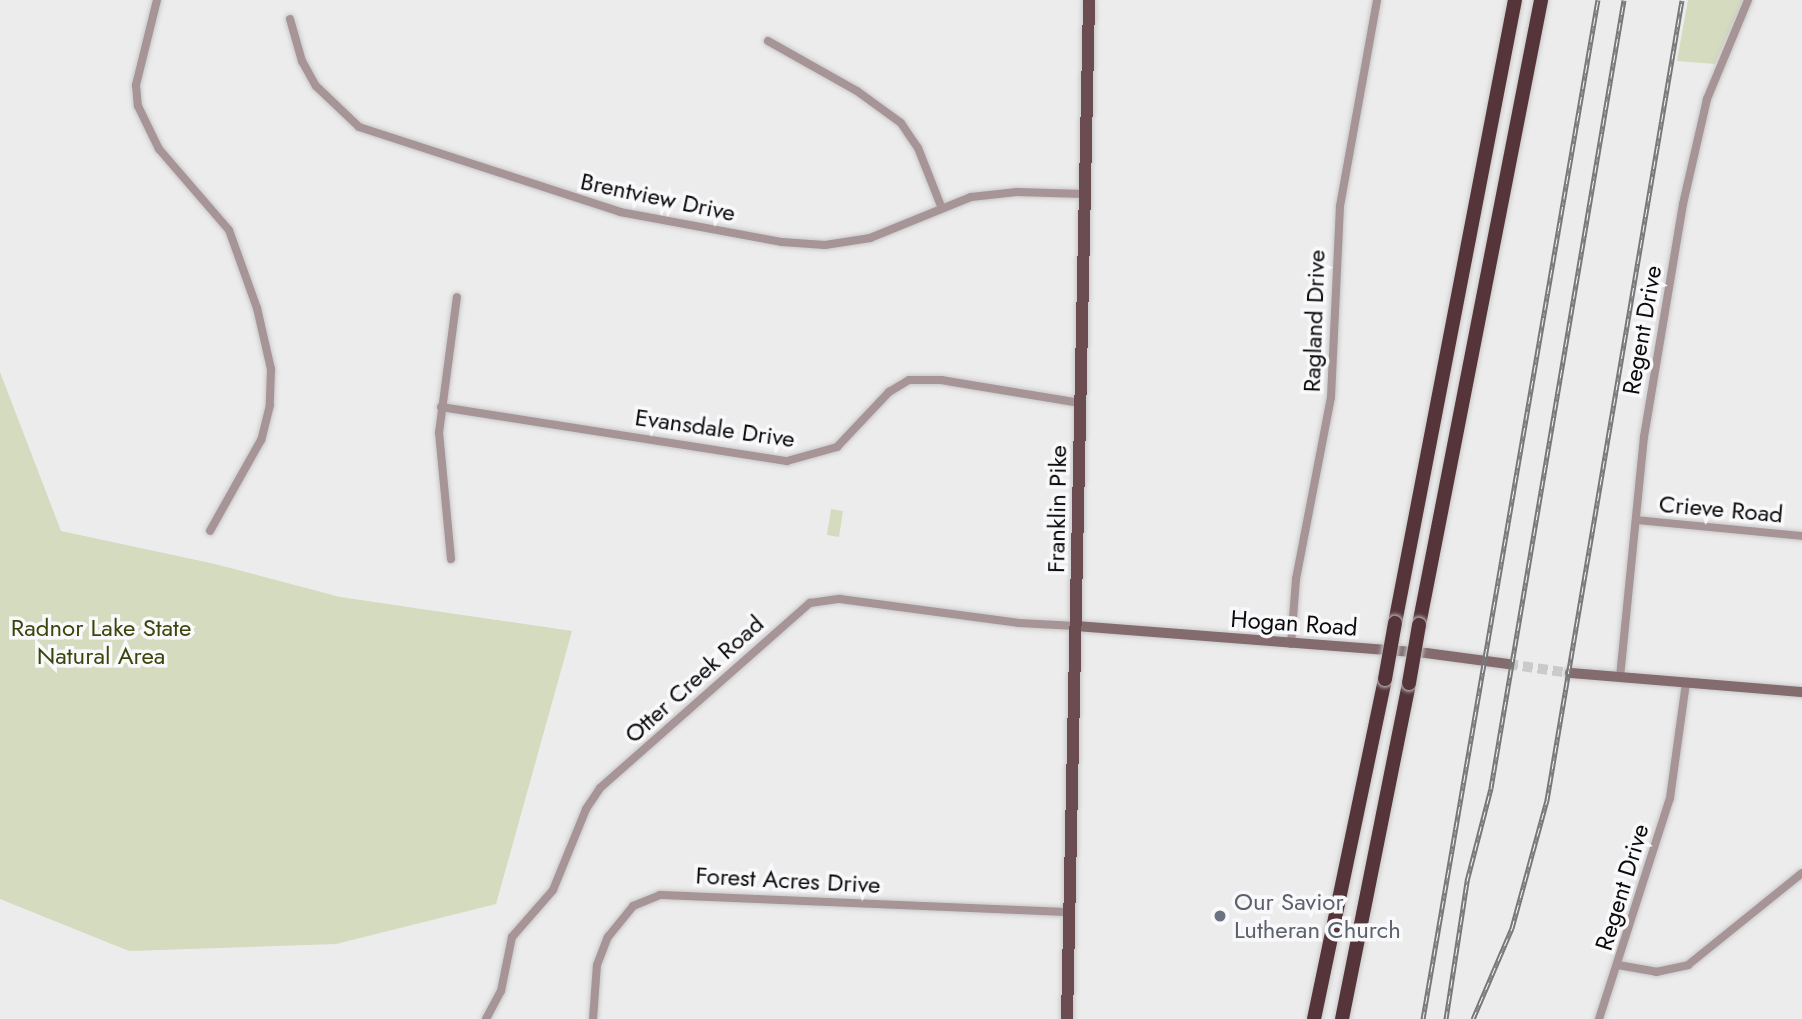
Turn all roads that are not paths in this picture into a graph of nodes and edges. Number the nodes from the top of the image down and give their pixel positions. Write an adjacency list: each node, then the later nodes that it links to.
1 (157, 0): 15 (street)
2 (1089, 0): 9 (main road, Franklin Pike)
3 (1377, 0): 19 (street, Ragland Drive)
4 (1515, 0): 31 (highway, bridge)
5 (1541, 0): 32 (highway, bridge)
6 (1748, 0): 14 (street, Regent Drive)
7 (290, 19): 10 (street, Brentview Drive)
8 (768, 41): 10 (street)
9 (1084, 194): 10 (street, Brentview Drive); 12 (main road, Franklin Pike)
10 (941, 206)
11 (457, 297): 13 (street)
12 (1080, 403): 13 (street, Evansdale Drive); 18 (main road, Franklin Pike)
13 (441, 407): 17 (street)
14 (1636, 520): 16 (street, Crieve Road); 22 (street, Regent Drive)
15 (210, 531)
16 (1802, 536)
17 (451, 559)
18 (1076, 626): 19 (street, Hogan Road); 26 (main road, Franklin Pike); 28 (street, Otter Creek Road)
19 (1291, 644): 20 (street, Hogan Road)
20 (1508, 664)
21 (1570, 673): 22 (street)
22 (1620, 677): 23 (street)
23 (1685, 682): 24 (street); 27 (street, Regent Drive)
24 (1802, 692)
25 (1802, 873): 27 (street)
26 (1068, 912): 29 (street, Forest Acres Drive); 30 (main road, Franklin Pike)
27 (1618, 965): 33 (street, Regent Drive)
28 (486, 1019)
29 (593, 1019)
30 (1067, 1019)
31 (1314, 1019)
32 (1342, 1019)
33 (1599, 1019)

